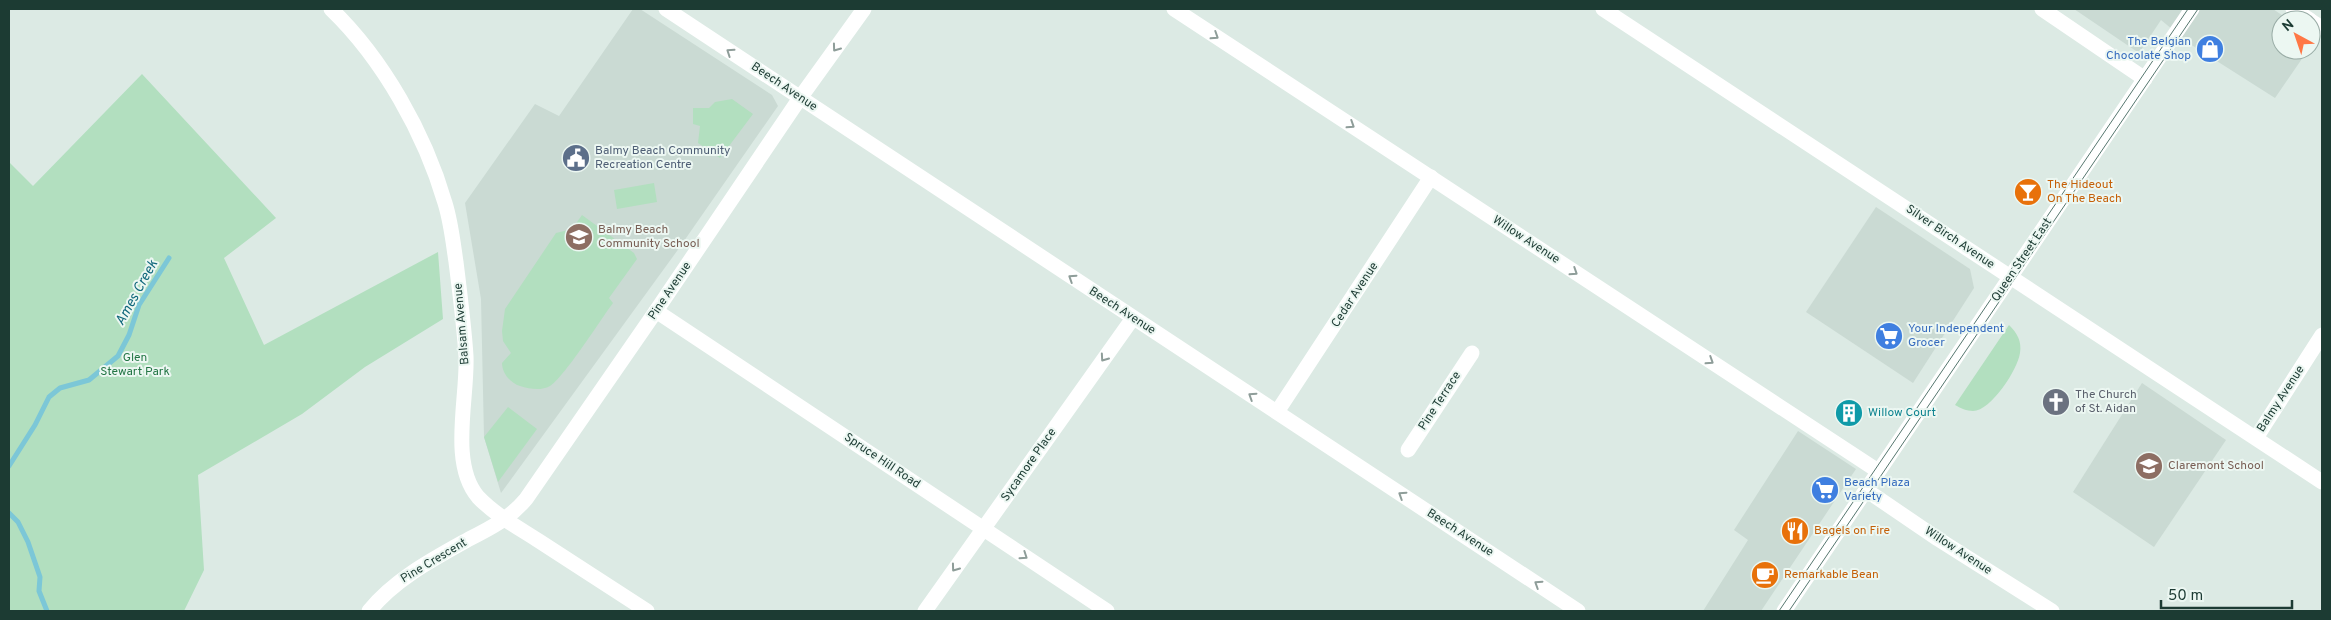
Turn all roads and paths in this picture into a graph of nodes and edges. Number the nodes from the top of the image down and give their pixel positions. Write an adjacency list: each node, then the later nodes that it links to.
1 (331, 9): 22 (street, Balsam Avenue)
2 (666, 9): 9 (street, Beech Avenue, one-way to 2)
3 (864, 9): 9 (street, Pine Avenue, one-way to 9)
4 (1174, 9): 10 (street, Willow Avenue, one-way to 10)
5 (1603, 9): 11 (street, Silver Birch Avenue)
6 (2042, 9): 8 (street)
7 (2192, 9): 8 (street, Queen Street East)
8 (2145, 79): 11 (street, Queen Street East)
9 (800, 98): 12 (street, Pine Avenue); 13 (street, Beech Avenue, one-way to 9)
10 (1431, 177): 16 (street, Cedar Avenue); 19 (street, Willow Avenue, one-way to 19)
11 (2010, 277): 17 (street, Silver Birch Avenue); 19 (street, Queen Street East)
12 (656, 311): 22 (street, Pine Avenue); 23 (street, Spruce Hill Road)
13 (1132, 318): 16 (street, Beech Avenue, one-way to 13); 23 (street, Sycamore Place, one-way to 23)
14 (2322, 335): 17 (street, Balmy Avenue)
15 (1472, 353): 18 (street, Pine Terrace)
16 (1276, 412): 28 (street, Beech Avenue, one-way to 16)
17 (2256, 438): 20 (street, Silver Birch Avenue)
18 (1408, 450)
19 (1878, 471): 21 (street, Queen Street East)
20 (2322, 482)
21 (1866, 490): 29 (street, Queen Street East); 30 (street, Willow Avenue)
22 (505, 520): 24 (street, Pine Crescent); 25 (street, Balsam Avenue)
23 (984, 529): 26 (street, Sycamore Place, one-way to 26); 27 (street, Spruce Hill Road, one-way to 27)
24 (369, 611)
25 (647, 611)
26 (925, 611)
27 (1107, 611)
28 (1578, 611)
29 (1784, 611)
30 (2052, 611)

